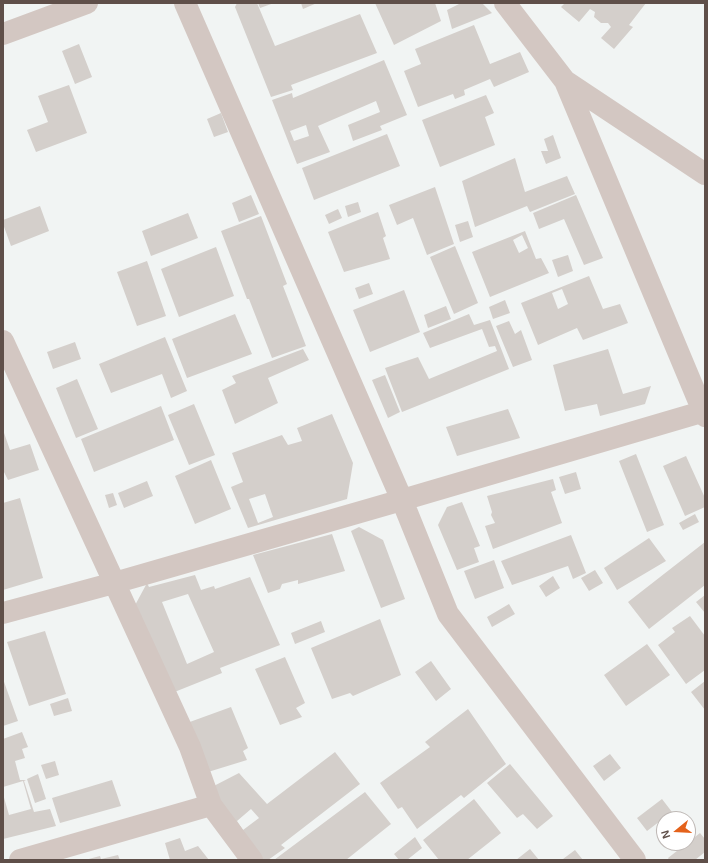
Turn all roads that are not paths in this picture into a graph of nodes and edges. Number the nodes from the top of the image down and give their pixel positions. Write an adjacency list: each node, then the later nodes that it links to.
1 (87, 3): 4 (street)
2 (185, 3): 9 (street)
3 (505, 3): 5 (street)
4 (3, 34)
5 (565, 81): 6 (street); 8 (street)
6 (705, 174)
7 (4, 344): 10 (street)
8 (704, 413): 9 (street)
9 (402, 500): 10 (street); 15 (street)
10 (114, 583): 11 (street); 12 (street)
11 (3, 613)
12 (211, 805): 13 (street); 14 (street)
13 (20, 860)
14 (252, 860)
15 (635, 860)

